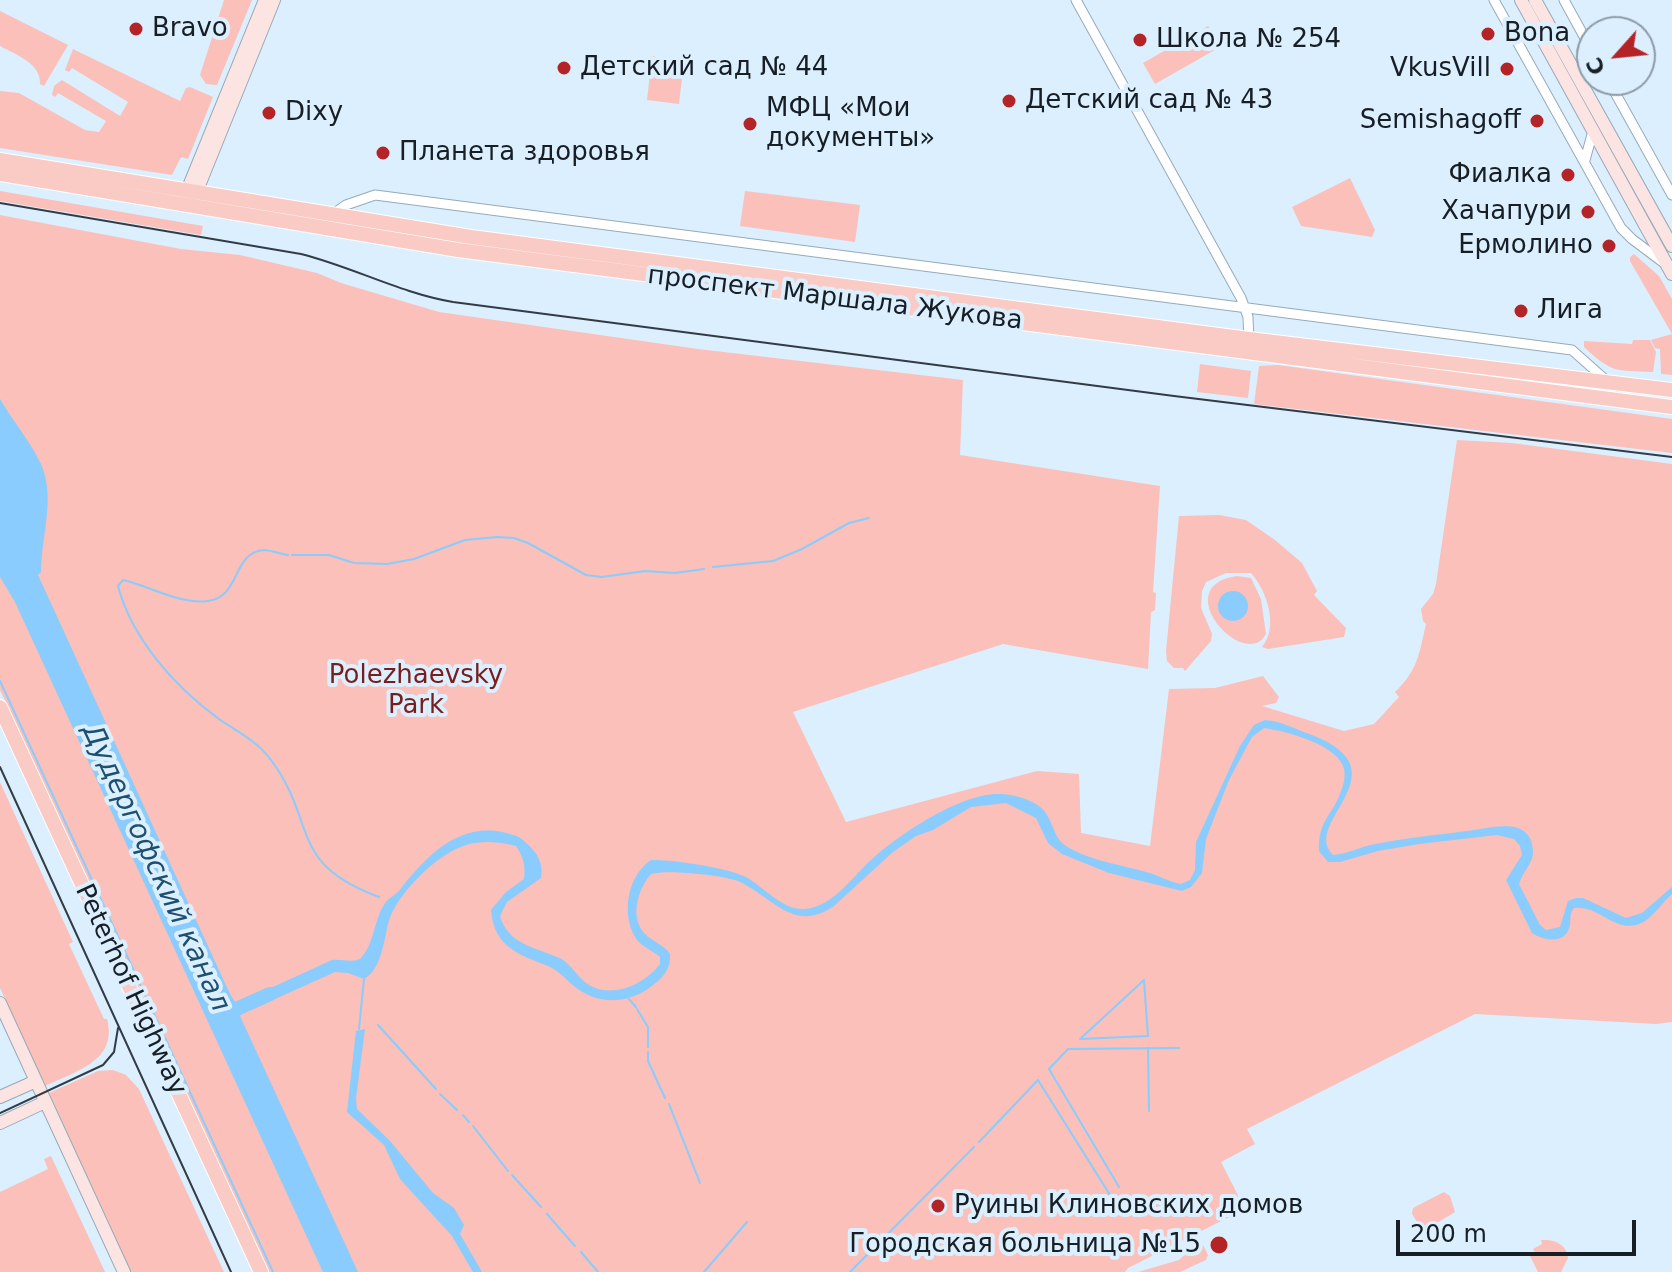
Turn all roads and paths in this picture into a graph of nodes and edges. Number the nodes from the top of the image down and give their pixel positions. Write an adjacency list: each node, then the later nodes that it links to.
1 (265, 0): 15 (street)
2 (274, 0): 15 (street)
3 (1076, 0): 19 (street)
4 (1494, 0): 12 (street)
5 (1521, 0): 10 (street)
6 (1535, 0): 17 (street)
7 (1564, 0): 8 (street)
8 (1576, 22)
9 (1617, 96): 14 (street)
10 (1593, 131): 12 (street); 18 (street)
11 (0, 160): 15 (main road, проспект Маршала Жукова)
12 (1585, 160): 18 (street)
13 (0, 174): 15 (main road, проспект Маршала Жукова)
14 (1672, 195)
15 (190, 197): 16 (main road, проспект Маршала Жукова); 20 (main road, проспект Маршала Жукова)
16 (332, 215): 19 (street); 20 (main road, проспект Маршала Жукова)
17 (1672, 244)
18 (1669, 270)
19 (1245, 306): 20 (street); 21 (street)
20 (1248, 346): 21 (main road, проспект Маршала Жукова); 23 (main road, проспект Маршала Жукова)
21 (1608, 382): 22 (main road, проспект Маршала Жукова)
22 (1672, 390)
23 (1672, 407)
24 (0, 707): 33 (main road, Peterhof Highway)
25 (0, 727): 32 (main road, Peterhof Highway)
26 (0, 1003): 27 (street)
27 (36, 1081): 28 (street); 29 (street)
28 (0, 1097)
29 (45, 1102): 30 (street); 31 (street)
30 (0, 1123)
31 (124, 1272)
32 (250, 1272)
33 (261, 1272)

